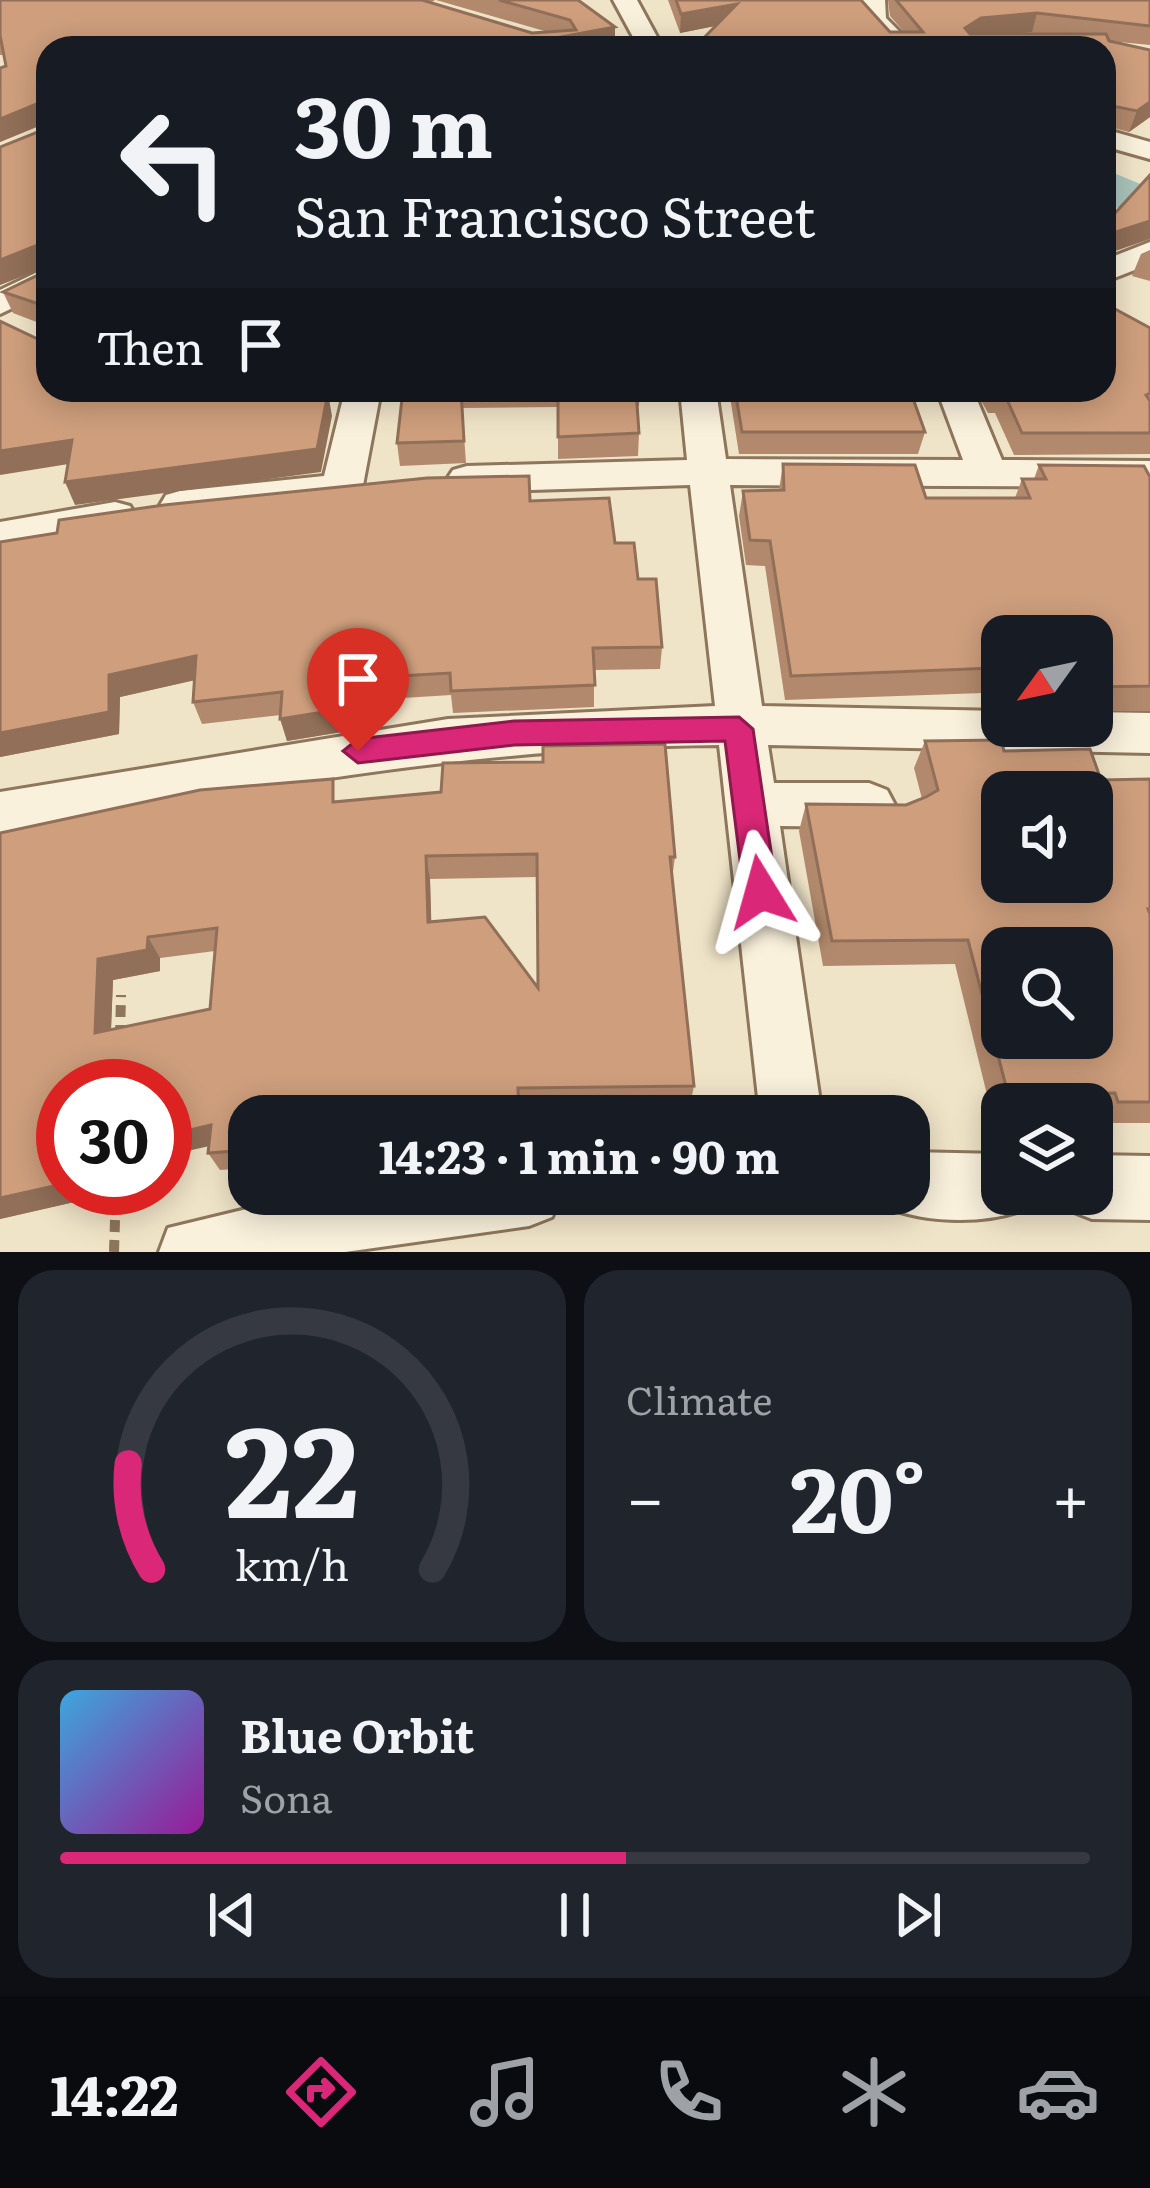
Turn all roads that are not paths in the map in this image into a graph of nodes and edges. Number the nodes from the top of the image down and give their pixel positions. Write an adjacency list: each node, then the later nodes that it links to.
1 (625, 0): 3 (street)
2 (873, 0): 4 (street)
3 (644, 36)
4 (891, 36)
5 (1116, 141): 6 (street)
6 (1150, 151)
7 (1150, 252): 8 (street)
8 (1116, 268)
9 (1116, 276): 10 (street)
10 (1150, 286)
11 (36, 289): 12 (street)
12 (5, 320)
13 (360, 402): 21 (street)
14 (699, 402): 16 (street)
15 (960, 402): 17 (street)
16 (708, 472): 17 (street); 19 (street); 23 (street)
17 (987, 472): 18 (street)
18 (1150, 474)
19 (425, 481)
20 (383, 484): 21 (street)
21 (342, 487): 22 (street)
22 (0, 536)
23 (739, 729): 24 (street); 25 (street); 27 (street)
24 (1150, 733)
25 (749, 804): 26 (street); 28 (street)
26 (896, 805)
27 (0, 814)
28 (788, 1095)
29 (930, 1184): 30 (street)
30 (981, 1186)
31 (1113, 1187): 32 (street)
32 (1150, 1188)
33 (364, 1215): 34 (street)
34 (192, 1252)

